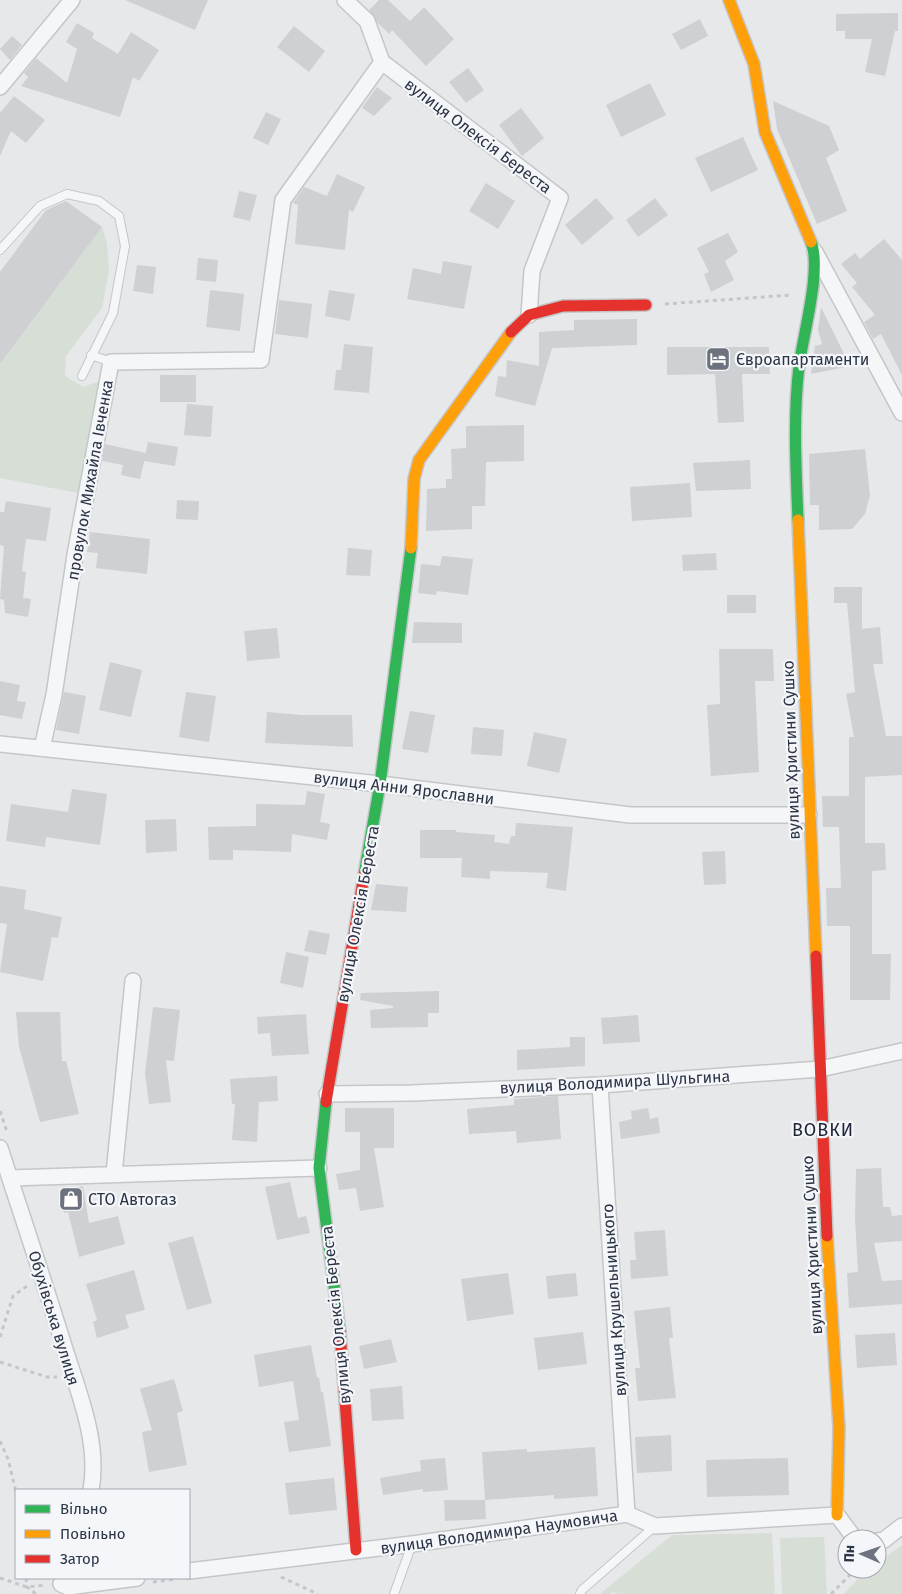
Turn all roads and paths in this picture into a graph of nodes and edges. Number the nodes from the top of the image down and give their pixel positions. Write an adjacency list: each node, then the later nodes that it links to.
1 (72, 0): 5 (street)
2 (345, 0): 4 (street)
3 (729, 0): 7 (street, вулиця Христини Сушко)
4 (382, 62): 10 (street, вулиця Олексія Береста); 12 (street, провулок Михайла Івченка)
5 (0, 87)
6 (0, 250): 11 (lane)
7 (815, 252): 8 (street, вулиця Христини Сушко); 14 (street)
8 (811, 294): 9 (path); 18 (street, вулиця Христини Сушко)
9 (646, 305): 10 (street, вулиця Олексія Береста)
10 (529, 316): 17 (street, вулиця Олексія Береста)
11 (91, 355): 12 (lane); 13 (lane)
12 (111, 362): 16 (street, провулок Михайла Івченка)
13 (82, 376)
14 (902, 413)
15 (0, 744): 16 (street, вулиця Анни Ярославни)
16 (42, 748): 17 (street, вулиця Анни Ярославни)
17 (380, 784): 18 (street, вулиця Анни Ярославни); 23 (street, вулиця Олексія Береста)
18 (809, 815): 21 (street, вулиця Христини Сушко)
19 (133, 981): 26 (street)
20 (902, 1051): 21 (street, вулиця Володимира Шульгина)
21 (820, 1069): 22 (street, вулиця Володимира Шульгина); 36 (street, вулиця Христини Сушко)
22 (600, 1085): 23 (street, вулиця Володимира Шульгина); 35 (street, вулиця Крушельницького)
23 (327, 1094): 25 (street, вулиця Олексія Береста)
24 (0, 1148): 27 (street, Обухівська вулиця)
25 (319, 1168): 26 (street); 42 (street, вулиця Олексія Береста)
26 (114, 1174): 27 (street)
27 (10, 1178): 28 (street, Обухівська вулиця)
28 (42, 1276): 29 (path); 31 (street, Обухівська вулиця)
29 (0, 1337)
30 (0, 1362): 31 (path)
31 (73, 1376): 34 (street, Обухівська вулиця)
32 (0, 1441): 33 (path)
33 (15, 1489)
34 (91, 1489)
35 (627, 1514): 37 (street, вулиця Володимира Наумовича); 41 (street, вулиця Володимира Наумовича)
36 (837, 1515): 37 (street, вулиця Володимира Наумовича); 39 (street)
37 (655, 1526): 54 (lane)
38 (902, 1526): 40 (street)
39 (848, 1529)
40 (887, 1538)
41 (412, 1544): 42 (street, вулиця Володимира Наумовича); 53 (lane)
42 (356, 1550): 43 (street, вулиця Володимира Наумовича)
43 (264, 1561): 44 (street, вулиця Володимира Наумовича); 52 (path)
44 (190, 1571)
45 (0, 1578): 50 (path)
46 (26, 1579): 50 (path)
47 (129, 1579): 49 (street)
48 (845, 1579): 55 (path)
49 (60, 1583): 50 (path)
50 (27, 1587): 51 (path)
51 (36, 1594)
52 (318, 1594)
53 (394, 1594)
54 (580, 1594)
55 (831, 1594)

